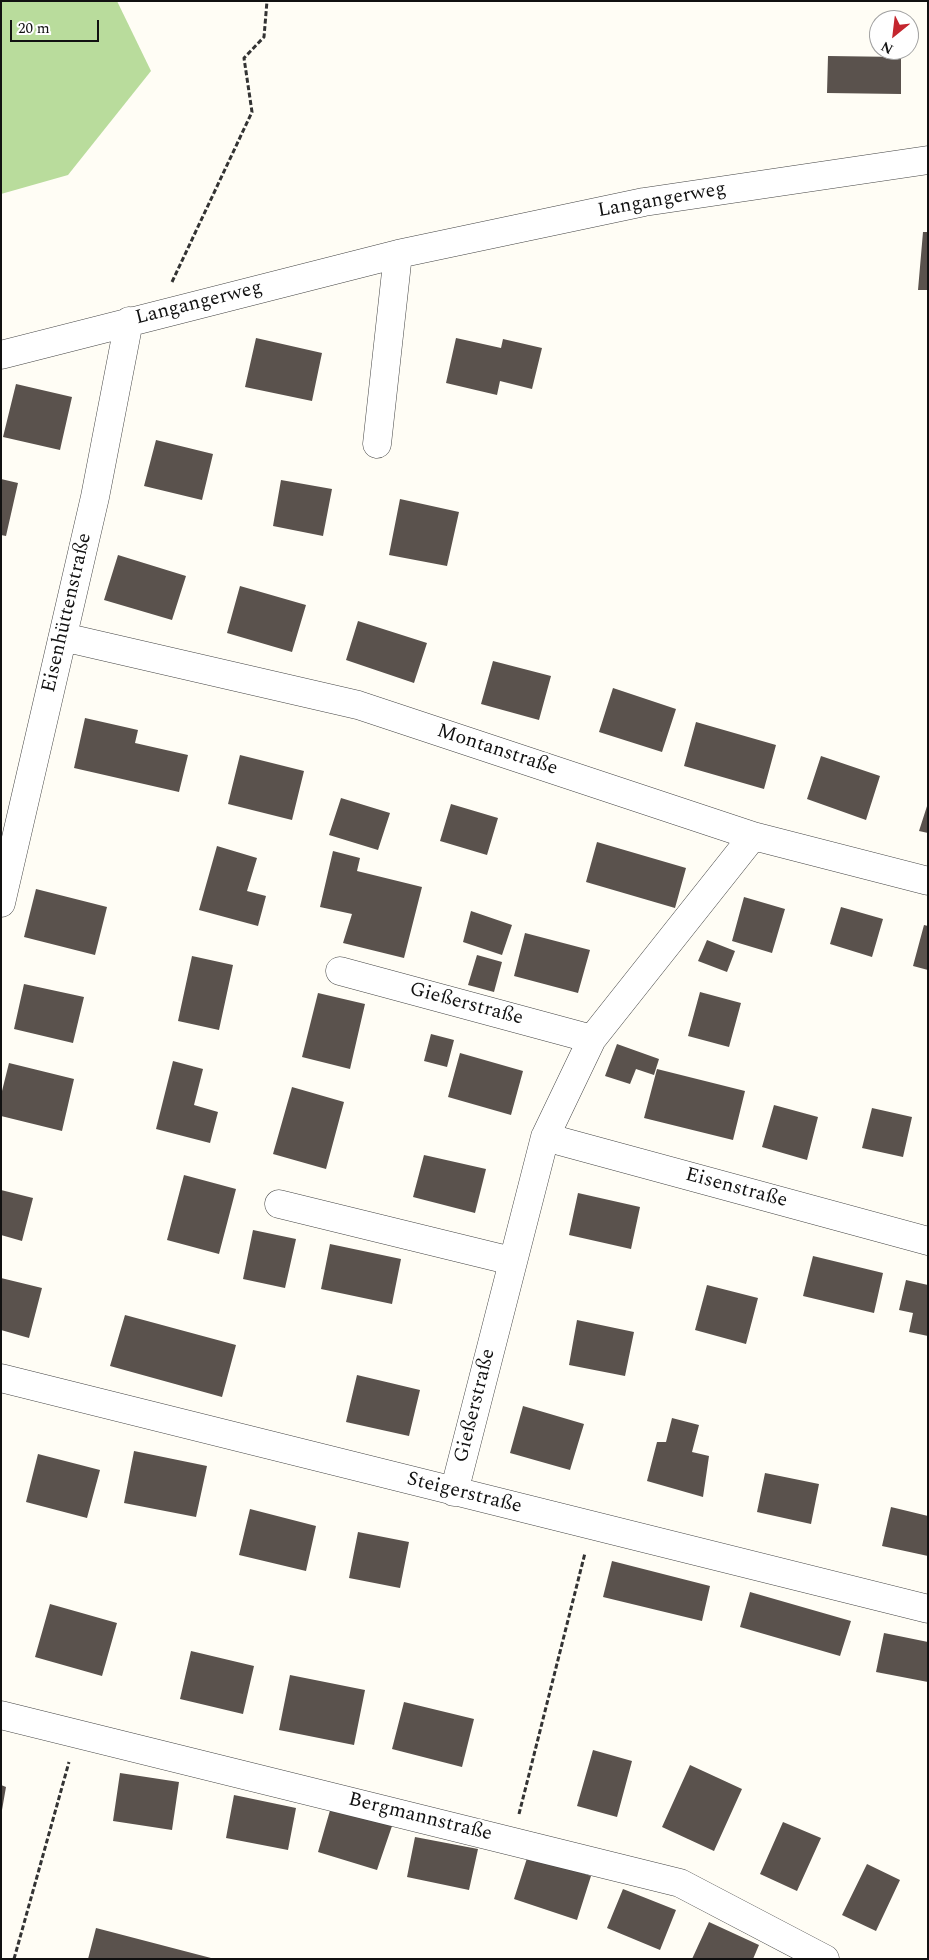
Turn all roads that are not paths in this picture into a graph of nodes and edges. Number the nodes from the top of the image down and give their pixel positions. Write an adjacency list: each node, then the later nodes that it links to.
1 (928, 160): 2 (street, Langangerweg)
2 (398, 254): 3 (street, Langangerweg); 5 (street)
3 (129, 321): 4 (street, Langangerweg); 6 (street, Eisenhüttenstraße)
4 (1, 355)
5 (377, 444)
6 (63, 637): 7 (street, Montanstraße); 9 (street, Eisenhüttenstraße)
7 (753, 836): 8 (street, Montanstraße); 11 (street, Gießerstraße)
8 (928, 880)
9 (1, 903)
10 (340, 971): 11 (street, Gießerstraße)
11 (592, 1039): 12 (street, Gießerstraße)
12 (545, 1137): 14 (street, Eisenstraße); 15 (street, Gießerstraße)
13 (278, 1204): 15 (street)
14 (928, 1241)
15 (512, 1261): 17 (street, Gießerstraße)
16 (1, 1378): 17 (street, Steigerstraße)
17 (454, 1492): 18 (street, Steigerstraße)
18 (928, 1609)
19 (1, 1715): 20 (street, Bergmannstraße)
20 (825, 1959)

